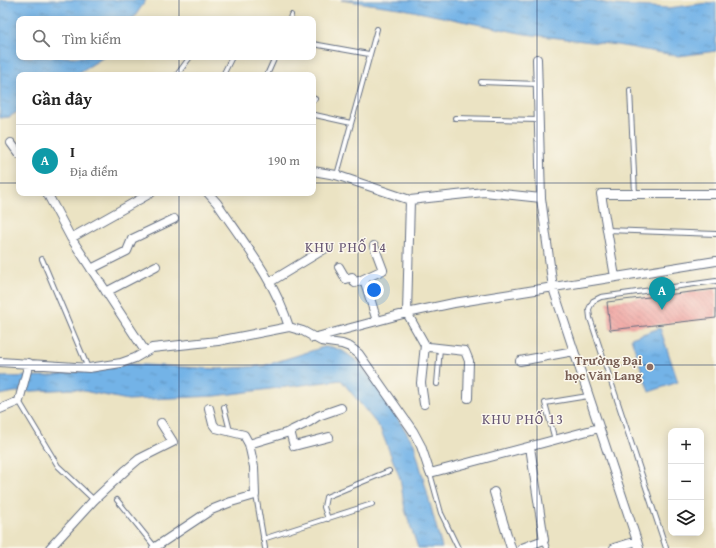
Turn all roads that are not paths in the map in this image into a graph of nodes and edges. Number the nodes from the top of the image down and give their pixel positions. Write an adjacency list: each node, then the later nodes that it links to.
1 (377, 30): 3 (lane)
2 (316, 45): 3 (lane)
3 (369, 54): 17 (lane)
4 (537, 59): 12 (street)
5 (188, 60): 8 (lane)
6 (230, 60): 9 (lane)
7 (274, 60): 10 (lane)
8 (179, 72)
9 (224, 72)
10 (268, 72)
11 (480, 82): 12 (lane)
12 (538, 84): 16 (street)
13 (630, 90): 22 (lane)
14 (316, 115): 17 (lane)
15 (455, 118): 16 (lane)
16 (539, 120): 27 (street)
17 (351, 123): 21 (lane)
18 (11, 143): 19 (street)
19 (16, 150)
20 (316, 172): 21 (street)
21 (336, 175): 28 (street)
22 (635, 194): 23 (street); 30 (street)
23 (716, 194)
24 (49, 196): 32 (street)
25 (147, 196): 32 (street)
26 (211, 196): 43 (street)
27 (541, 198): 28 (street); 44 (street)
28 (410, 200): 46 (street)
29 (174, 219): 39 (street)
30 (607, 230): 31 (lane); 40 (street)
31 (716, 234)
32 (71, 238): 39 (street)
33 (374, 246): 41 (street)
34 (326, 248): 43 (street)
35 (42, 259): 57 (lane)
36 (716, 261): 40 (street)
37 (156, 266): 45 (street)
38 (339, 267): 41 (street)
39 (92, 270): 45 (street)
40 (615, 277): 44 (street)
41 (364, 279): 47 (street)
42 (716, 281): 94 (lane)
43 (270, 282): 48 (street)
44 (553, 288): 46 (street); 53 (street)
45 (106, 292): 52 (street)
46 (407, 313): 47 (street); 50 (street)
47 (377, 321): 49 (street)
48 (289, 327): 49 (street); 52 (street)
49 (313, 338): 76 (street)
50 (425, 345): 51 (street); 62 (street)
51 (440, 348): 58 (lane); 60 (street)
52 (145, 351): 57 (street)
53 (574, 351): 54 (street); 59 (street)
54 (520, 361)
55 (0, 362): 56 (street)
56 (29, 363): 57 (street); 61 (street)
57 (88, 368)
58 (437, 384)
59 (588, 396): 68 (street); 72 (lane)
60 (468, 398)
61 (19, 401): 66 (street); 79 (lane)
62 (424, 404)
63 (224, 406): 69 (lane)
64 (209, 408): 69 (street)
65 (341, 408): 70 (street)
66 (0, 409)
67 (161, 423): 79 (street)
68 (599, 428): 72 (street); 85 (street)
69 (230, 431): 73 (street)
70 (290, 431): 71 (street); 73 (street)
71 (329, 437)
72 (555, 440): 74 (street)
73 (249, 444): 78 (street)
74 (530, 447): 76 (street); 84 (street)
75 (389, 471): 82 (lane)
76 (430, 474): 89 (lane)
77 (494, 492): 90 (street)
78 (256, 495): 83 (lane); 87 (street)
79 (94, 500): 86 (street)
80 (117, 500): 87 (lane)
81 (372, 504): 82 (lane)
82 (328, 519): 83 (lane)
83 (263, 539): 88 (lane)
84 (544, 540): 91 (street); 92 (lane)
85 (638, 544): 93 (street)
86 (50, 548)
87 (155, 548)
88 (265, 548)
89 (458, 548)
90 (511, 548)
91 (522, 548)
92 (547, 548)
93 (614, 548)
94 (666, 548)

